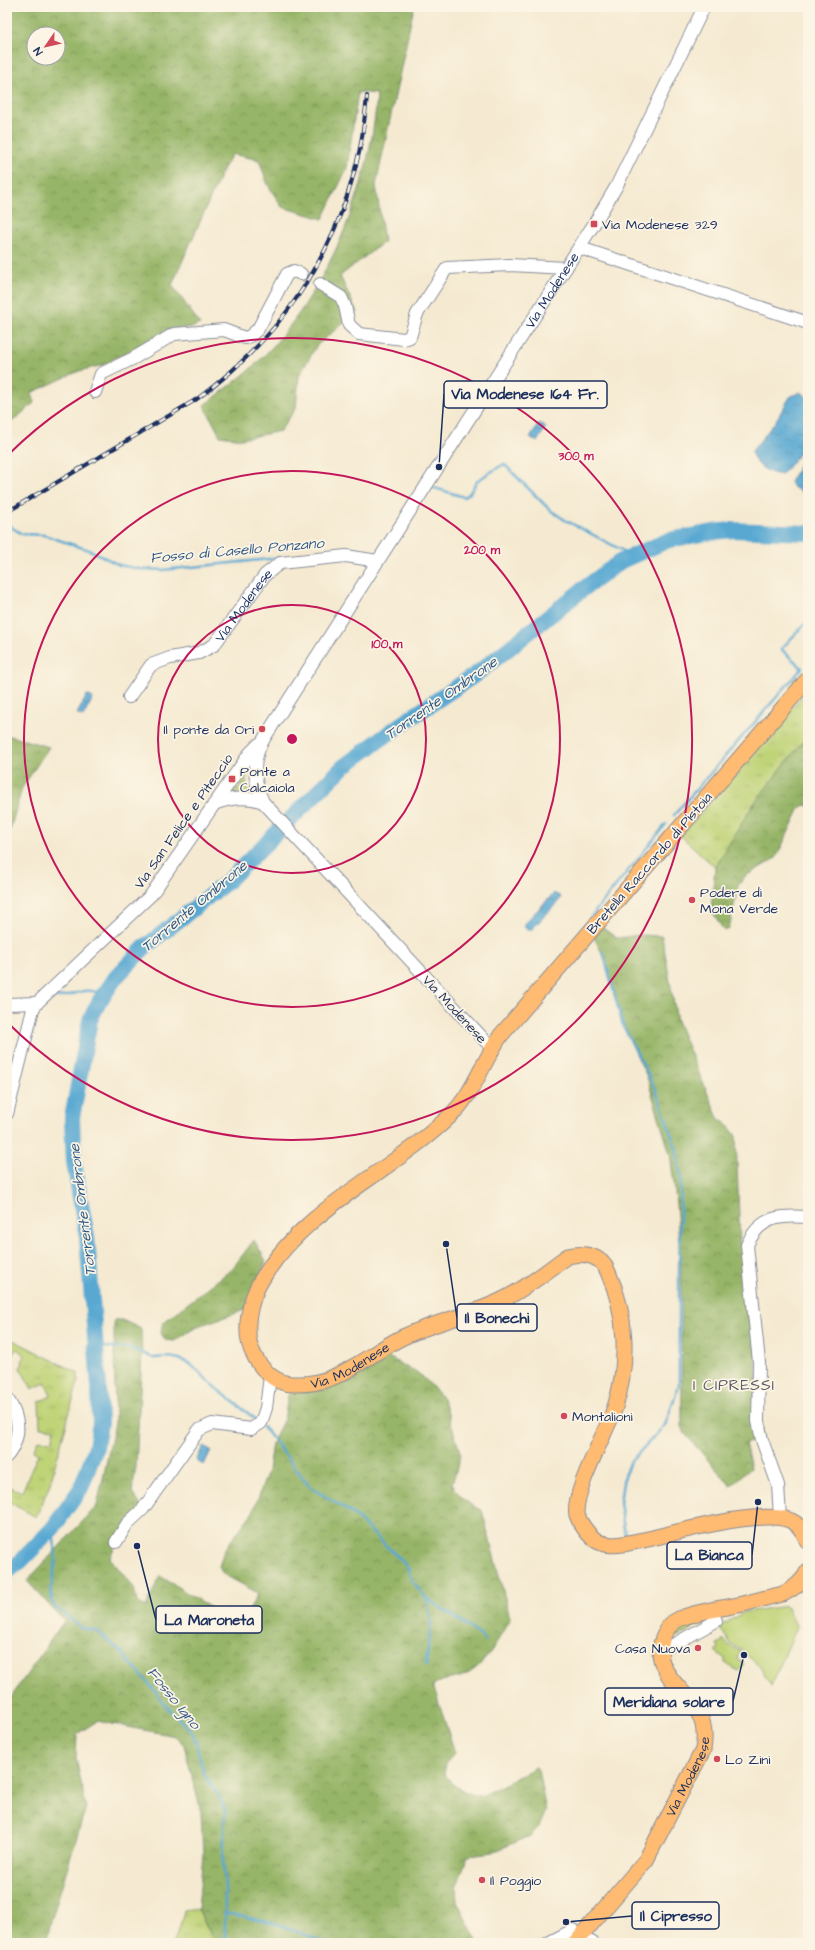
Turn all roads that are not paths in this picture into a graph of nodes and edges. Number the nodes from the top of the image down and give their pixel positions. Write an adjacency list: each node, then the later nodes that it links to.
1 (704, 7): 2 (street, Via Modenese)
2 (580, 248): 3 (street, Via Modenese); 6 (street)
3 (566, 268): 5 (street); 8 (street, Via Modenese)
4 (301, 274): 7 (street)
5 (320, 284)
6 (808, 323)
7 (95, 392)
8 (378, 561): 10 (street, Via Modenese); 11 (street, Via Modenese)
9 (808, 679): 16 (main road, Bretella Raccordo di Pistoia)
10 (129, 697)
11 (263, 741): 12 (street, Via San Felice e Piteccio); 13 (street)
12 (214, 804): 13 (street); 14 (street, Via San Felice e Piteccio)
13 (267, 806): 16 (street, Via Modenese)
14 (37, 1003): 15 (street); 17 (street, Via San Felice e Piteccio)
15 (7, 1004)
16 (492, 1048): 19 (main road, Via Modenese)
17 (7, 1114)
18 (808, 1217): 22 (street)
19 (270, 1376): 22 (main road, Via Modenese); 23 (street)
20 (7, 1398): 21 (street)
21 (7, 1456)
22 (780, 1517): 24 (main road, Via Modenese)
23 (116, 1542)
24 (808, 1542)
25 (808, 1571): 26 (main road, Via Modenese)
26 (712, 1610): 27 (street); 28 (main road, Via Modenese)
27 (673, 1645)
28 (583, 1941): 29 (street)
29 (548, 1943)

